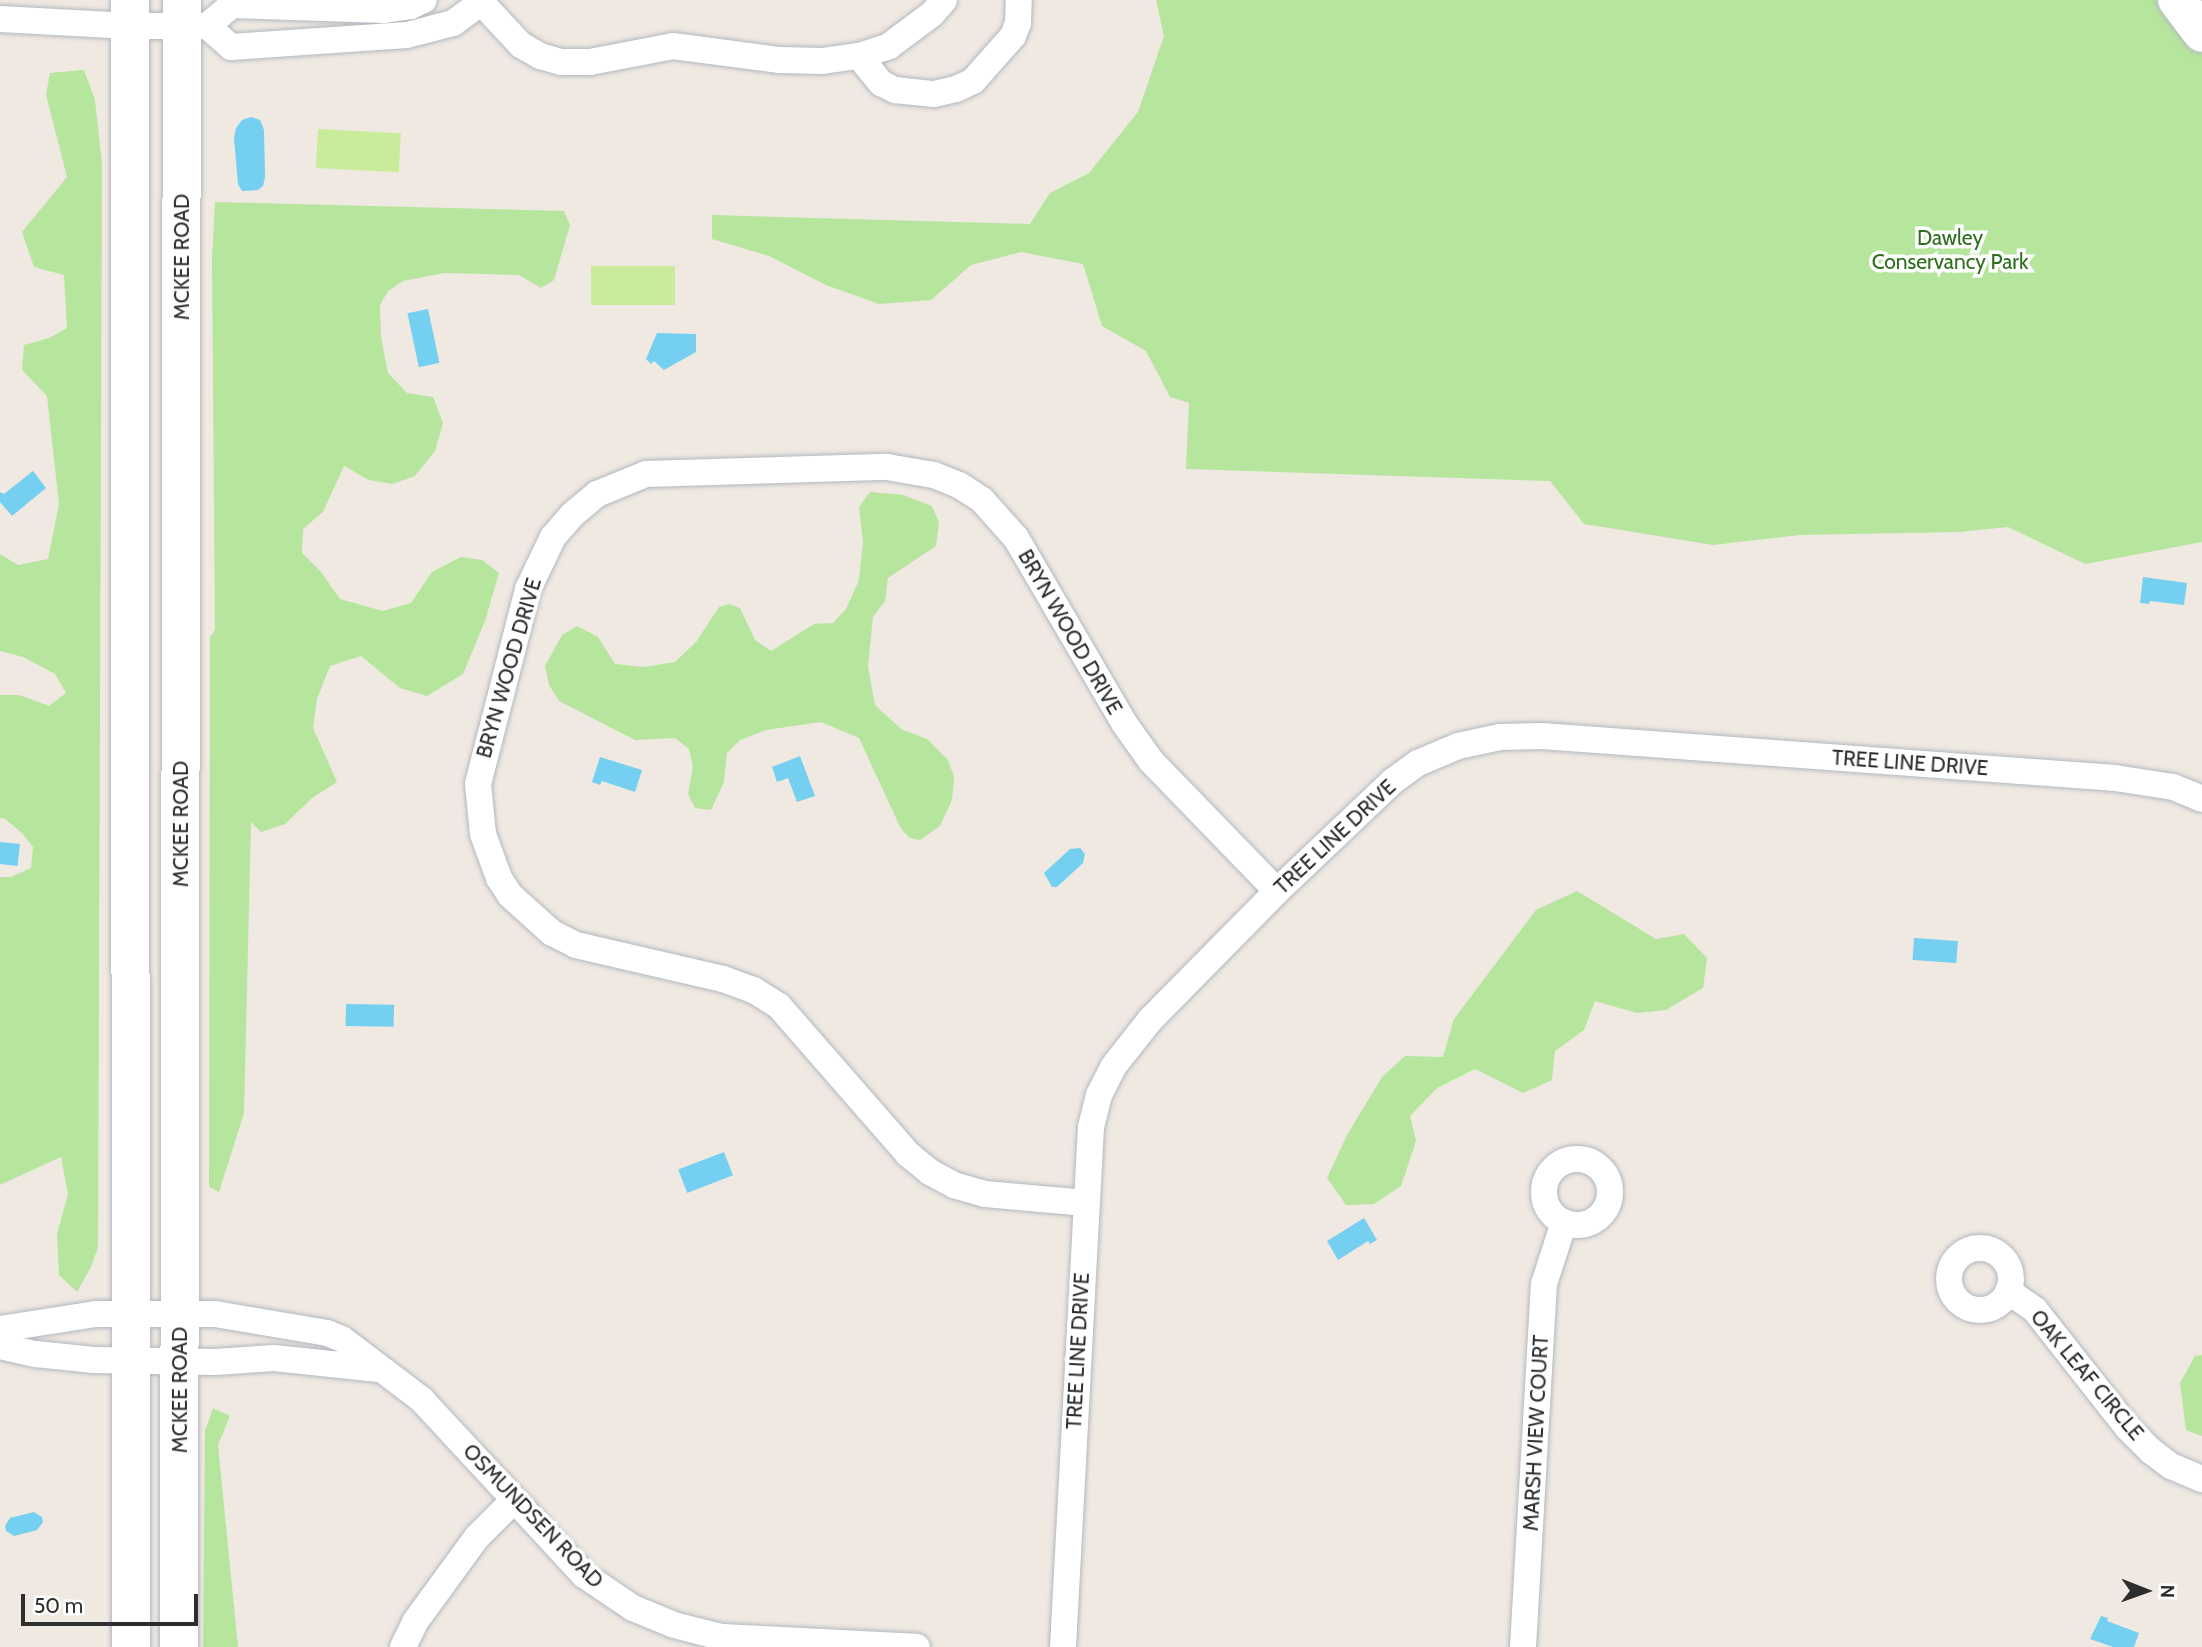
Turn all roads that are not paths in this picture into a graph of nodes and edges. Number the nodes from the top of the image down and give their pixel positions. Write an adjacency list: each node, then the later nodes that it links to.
1 (424, 0): 5 (street)
2 (944, 0): 7 (street)
3 (1019, 0): 7 (street)
4 (480, 2): 5 (street); 7 (street)
5 (164, 17): 6 (street); 13 (main road); 14 (main road, MCKEE ROAD)
6 (0, 19)
7 (859, 56)
8 (2202, 799): 9 (street, TREE LINE DRIVE)
9 (1277, 891): 10 (street, TREE LINE DRIVE); 10 (street, BRYN WOOD DRIVE)
10 (1086, 1203): 26 (street, TREE LINE DRIVE)
11 (1564, 1222): 27 (street, MARSH VIEW COURT)
12 (2008, 1291): 20 (street, OAK LEAF CIRCLE)
13 (130, 1314): 14 (street, OSMUNDSEN ROAD); 15 (street, OSMUNDSEN ROAD); 17 (main road)
14 (180, 1314): 18 (main road, MCKEE ROAD); 19 (street, OSMUNDSEN ROAD)
15 (0, 1329)
16 (0, 1346): 17 (street, OSMUNDSEN ROAD)
17 (130, 1360): 18 (street, OSMUNDSEN ROAD); 22 (main road)
18 (179, 1362): 19 (street, OSMUNDSEN ROAD); 23 (main road, MCKEE ROAD)
19 (377, 1369): 21 (street, OSMUNDSEN ROAD)
20 (2202, 1479)
21 (513, 1501): 24 (street); 25 (street, OSMUNDSEN ROAD)
22 (131, 1647)
23 (179, 1647)
24 (402, 1647)
25 (917, 1647)
26 (1063, 1647)
27 (1523, 1647)

